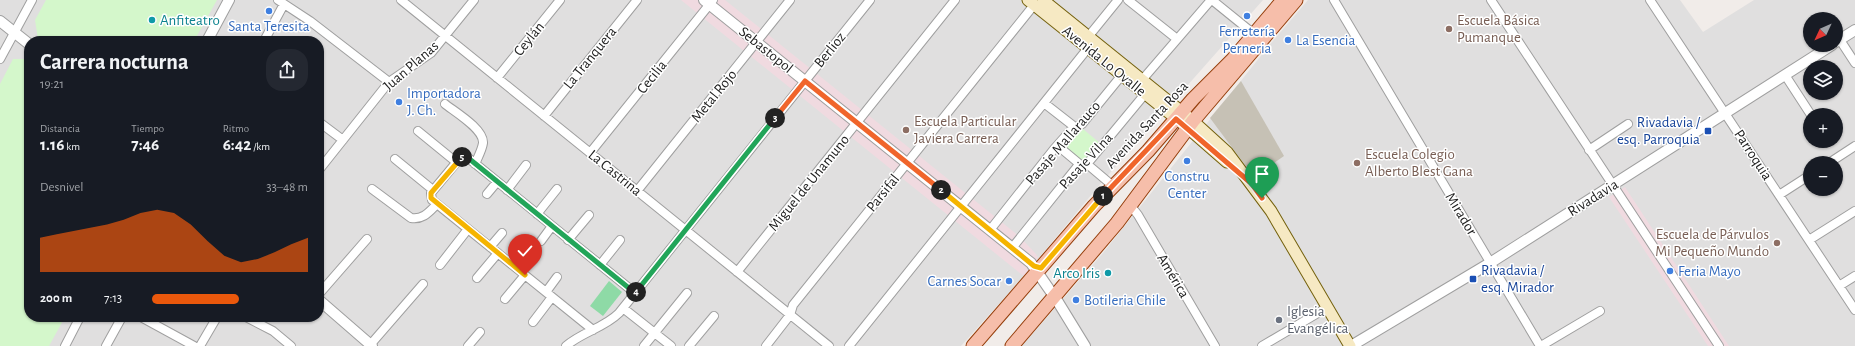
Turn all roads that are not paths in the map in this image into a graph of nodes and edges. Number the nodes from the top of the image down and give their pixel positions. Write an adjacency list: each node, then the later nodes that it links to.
1 (32, 0): 23 (street)
2 (229, 0): 25 (street)
3 (401, 0): 27 (street, La Castrina)
4 (474, 0): 27 (street, Juan Planas)
5 (560, 0): 40 (street, Ceylán)
6 (637, 0): 49 (street, La Tranquera)
7 (790, 0): 32 (street, Metal Rojo)
8 (870, 0): 42 (street, Berlioz)
9 (955, 0): 51 (street, Miguel de Unamuno)
10 (1118, 0): 28 (street)
11 (1128, 0): 30 (street)
12 (1211, 0): 24 (street); 30 (street)
13 (1283, 0): 24 (main road, Avenida Santa Rosa)
14 (1296, 0): 53 (main road, Avenida Santa Rosa)
15 (1334, 0): 100 (street, Mirador)
16 (1491, 0): 60 (street)
17 (1650, 0): 48 (street, Parroquia)
18 (709, 1): 32 (street, Sebastopol); 61 (street, Cecilia)
19 (281, 2): 26 (street); 43 (street)
20 (1043, 4): 28 (main road, Avenida Lo Ovalle); 33 (main road, Avenida Lo Ovalle); 65 (street, Parsifal)
21 (0, 21): 23 (street)
22 (1855, 30): 29 (street, Rivadavia)
23 (15, 32): 31 (street); 36 (street)
24 (1254, 34): 50 (main road, Avenida Santa Rosa)
25 (210, 36)
26 (266, 36)
27 (445, 36): 40 (street, La Castrina); 43 (street, Juan Planas)
28 (1088, 37): 41 (main road, Avenida Lo Ovalle)
29 (1843, 38)
30 (1177, 39): 41 (street)
31 (24, 40)
32 (756, 42): 42 (street, Sebastopol); 77 (street, Metal Rojo)
33 (1088, 48): 38 (main road, Avenida Lo Ovalle); 45 (street)
34 (1843, 50): 37 (street)
35 (1821, 52): 39 (street, Rivadavia)
36 (0, 60)
37 (1855, 63)
38 (1122, 75): 44 (main road, Avenida Lo Ovalle); 55 (street, Pasaje Mallarauco)
39 (1785, 75): 47 (street); 48 (street, Rivadavia)
40 (497, 78): 49 (street, La Castrina)
41 (1142, 80): 50 (main road, Avenida Lo Ovalle)
42 (805, 81): 51 (street, Sebastopol); 89 (street, Berlioz)
43 (389, 82): 57 (street, Juan Planas)
44 (1145, 94): 50 (main road, Avenida Lo Ovalle); 69 (street, Pasaje Vilna)
45 (1044, 102): 55 (street); 82 (street)
46 (445, 104): 67 (street)
47 (1807, 108)
48 (1725, 113): 72 (street, Rivadavia); 80 (street, Parroquia)
49 (544, 116): 61 (street, La Castrina)
50 (1179, 116): 53 (main road, Avenida Lo Ovalle); 73 (main road, Avenida Santa Rosa)
51 (857, 123): 65 (street, Sebastopol); 104 (street, Miguel de Unamuno)
52 (1628, 124): 60 (street)
53 (1191, 125): 83 (main road, Avenida Santa Rosa); 120 (main road, Avenida Lo Ovalle)
54 (324, 126): 57 (street)
55 (1076, 128): 58 (street, Pasaje Mallarauco)
56 (418, 131): 64 (street)
57 (343, 140): 66 (street, Juan Planas)
58 (1058, 146): 69 (street); 90 (street, Pasaje Mallarauco)
59 (1855, 146): 62 (street)
60 (1590, 150): 72 (street)
61 (590, 153): 77 (street, La Castrina)
62 (1840, 156)
63 (395, 159): 78 (street)
64 (460, 159): 67 (street); 78 (street)
65 (907, 163): 82 (street, Sebastopol); 123 (street, Parsifal)
66 (324, 164)
67 (475, 164): 71 (street)
68 (526, 165): 76 (street)
69 (1084, 165): 73 (street); 98 (street, Pasaje Vilna)
70 (1803, 179): 80 (street)
71 (497, 182): 76 (street); 79 (street)
72 (1613, 185): 100 (street, Rivadavia); 156 (street)
73 (1113, 186): 103 (main road, Avenida Santa Rosa)
74 (372, 189): 81 (street)
75 (557, 189): 85 (street)
76 (507, 190): 85 (street)
77 (637, 191): 89 (street, La Castrina)
78 (432, 193): 81 (street)
79 (487, 194)
80 (1779, 194): 95 (street, Parroquia)
81 (437, 204): 88 (street)
82 (961, 206): 90 (street, Sebastopol); 147 (street)
83 (1130, 206): 115 (main road, Avenida Santa Rosa); 152 (street, América)
84 (1855, 211): 95 (street)
85 (537, 214): 87 (street)
86 (588, 214): 93 (street)
87 (552, 226): 93 (street); 96 (street)
88 (468, 230): 97 (street); 101 (street)
89 (685, 230): 104 (street, La Castrina); 113 (street, Berlioz)
90 (990, 230): 98 (street, Sebastopol)
91 (502, 233): 97 (street)
92 (367, 239): 111 (street)
93 (568, 240): 102 (street)
94 (620, 240): 102 (street)
95 (1809, 240): 110 (street, Parroquia)
96 (541, 241)
97 (490, 247): 99 (street)
98 (1012, 248): 103 (street, Sebastopol)
99 (498, 253): 105 (street); 108 (street)
100 (1490, 263): 154 (street, Rivadavia); 155 (street, Mirador)
101 (440, 265)
102 (600, 265): 113 (street)
103 (1037, 269): 115 (street, Sebastopol); 148 (main road, Avenida Santa Rosa)
104 (737, 272): 123 (street, La Castrina)
105 (525, 275): 112 (street); 117 (street)
106 (1855, 276): 110 (street)
107 (557, 277): 112 (street)
108 (477, 278)
109 (423, 284): 134 (street)
110 (1839, 286): 122 (street, Parroquia)
111 (324, 288)
112 (546, 292): 116 (street)
113 (635, 293): 119 (street, Berlioz)
114 (687, 293): 133 (street)
115 (1057, 295): 149 (main road, Avenida Santa Rosa); 150 (street, Sebastopol); 151 (street, Sebastopol)
116 (552, 297): 130 (street); 131 (street)
117 (505, 299)
118 (324, 304): 134 (street)
119 (623, 308): 131 (street, Berlioz); 133 (street)
120 (1328, 308): 153 (street); 154 (main road, Avenida Lo Ovalle)
121 (1600, 310): 155 (street, Mirador)
122 (1855, 310)
123 (790, 315): 145 (street, Parsifal); 146 (street, La Castrina)
124 (714, 316): 144 (street)
125 (77, 322): 135 (street)
126 (119, 322): 136 (street)
127 (150, 322): 137 (street)
128 (214, 322): 138 (street)
129 (255, 322): 139 (street)
130 (533, 322)
131 (592, 330): 141 (street, Berlioz)
132 (480, 332): 140 (street)
133 (654, 333): 142 (street); 143 (street)
134 (371, 345)
135 (64, 346)
136 (106, 346)
137 (194, 346)
138 (200, 346)
139 (291, 346)
140 (468, 346)
141 (566, 346)
142 (644, 346)
143 (671, 346)
144 (690, 346)
145 (766, 346)
146 (829, 346)
147 (849, 346)
148 (973, 346)
149 (1012, 346)
150 (1085, 346)
151 (1092, 346)
152 (1215, 346)
153 (1262, 346)
154 (1350, 346)
155 (1540, 346)
156 (1719, 346)

